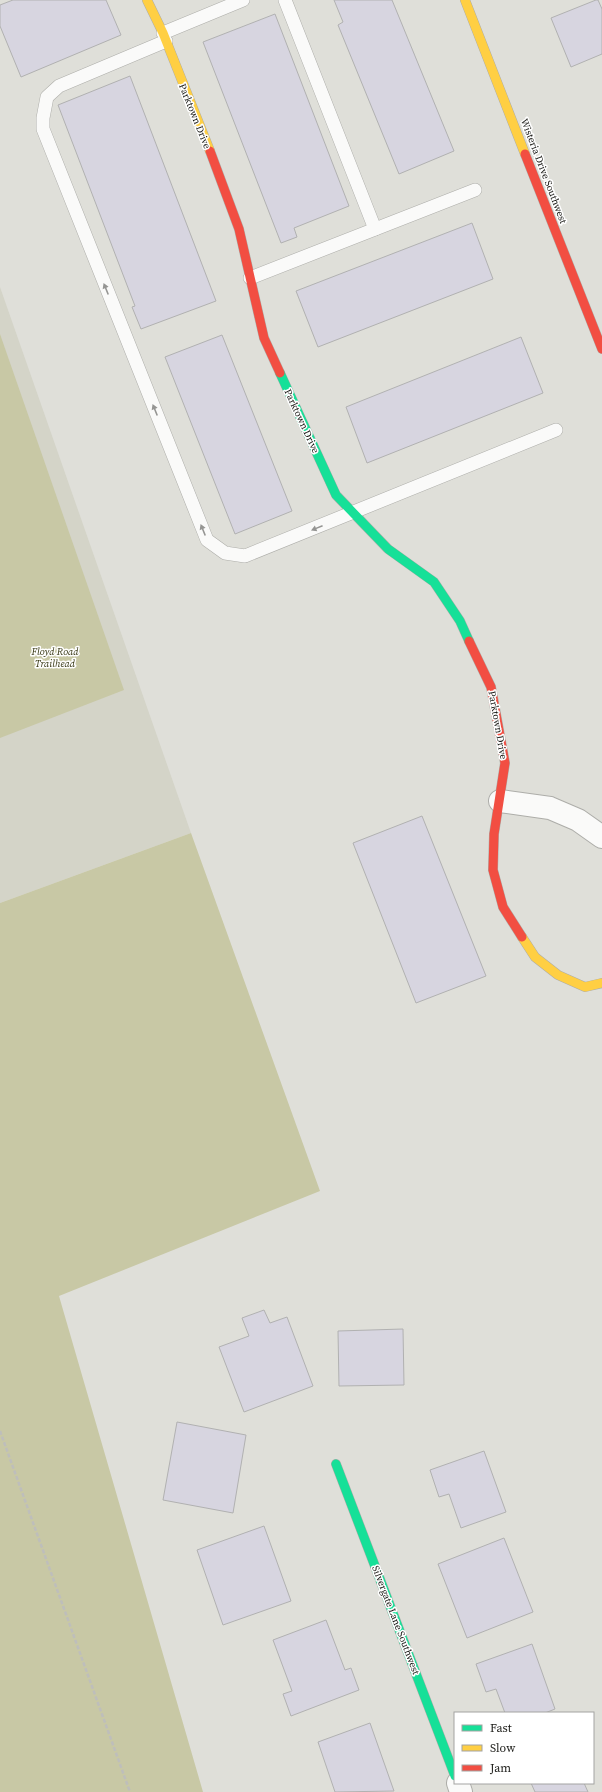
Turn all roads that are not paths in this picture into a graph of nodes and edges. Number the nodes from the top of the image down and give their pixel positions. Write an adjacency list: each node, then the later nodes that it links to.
1 (147, 0): 5 (street, Parktown Drive)
2 (243, 0): 5 (lane)
3 (285, 0): 7 (lane)
4 (465, 0): 9 (street, Wisteria Drive Southwest)
5 (164, 37): 8 (street, Parktown Drive); 11 (lane, one-way to 5)
6 (475, 190): 7 (lane)
7 (375, 229): 8 (lane)
8 (250, 278): 11 (street, Parktown Drive)
9 (602, 349)
10 (556, 430): 11 (lane)
11 (353, 513): 12 (street, Parktown Drive)
12 (500, 801): 13 (street); 14 (street, Parktown Drive)
13 (602, 837)
14 (602, 983)
15 (336, 1464): 16 (street, Silvergate Lane Southwest)
16 (454, 1773)

